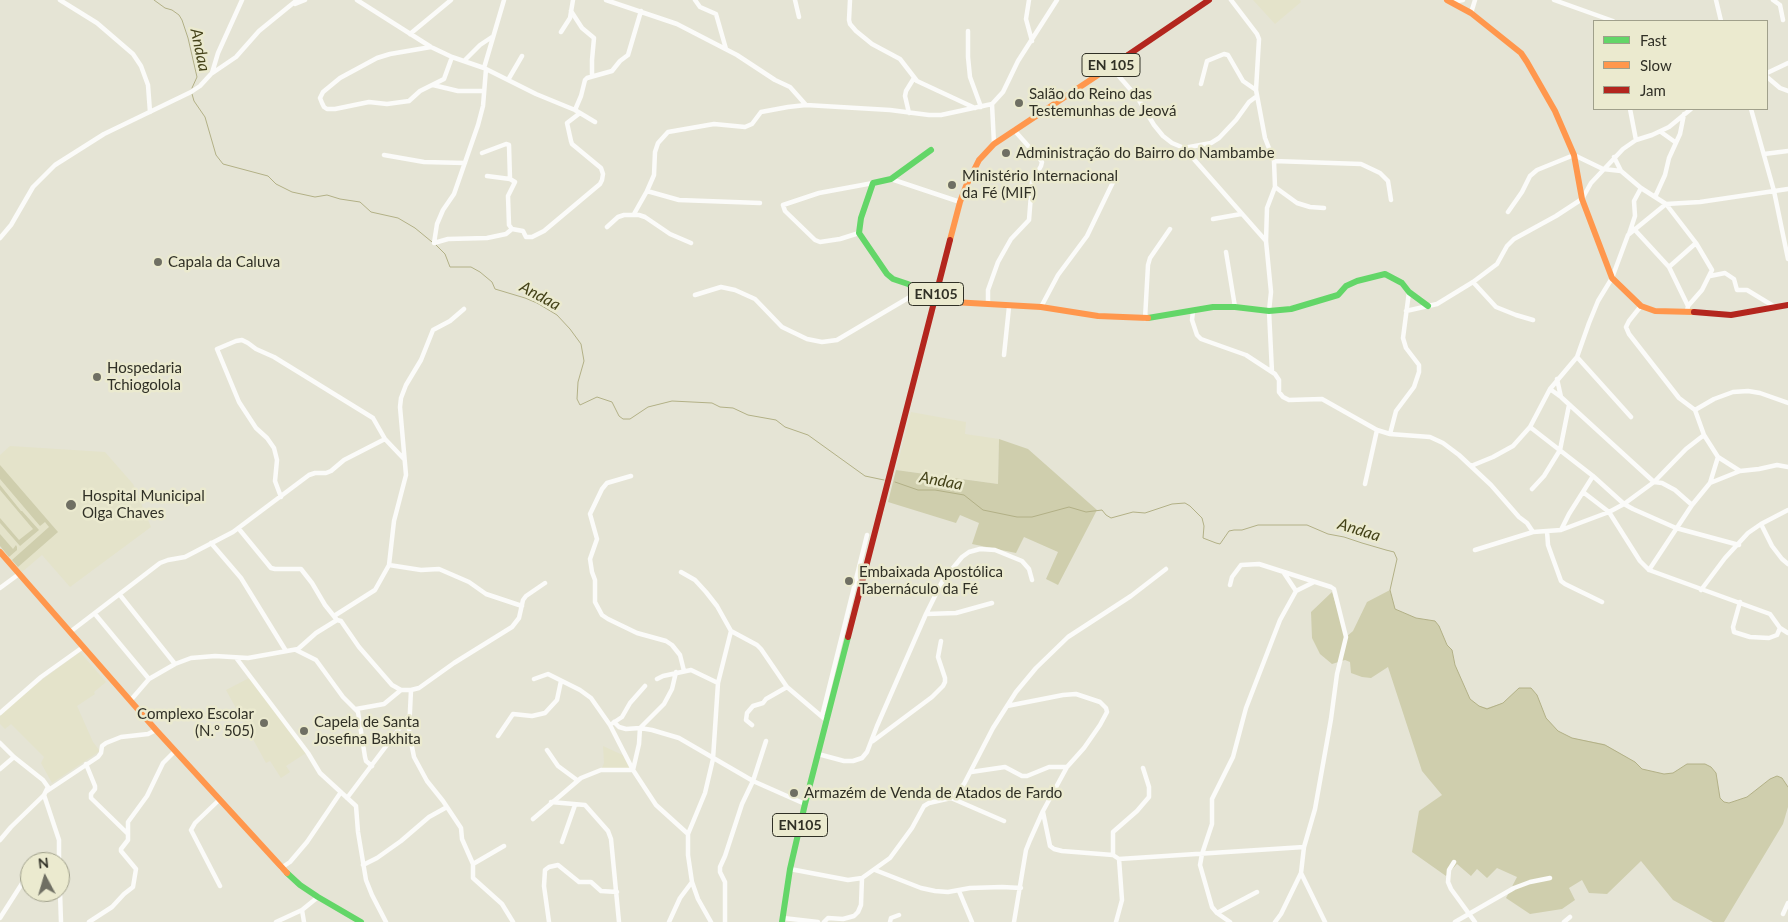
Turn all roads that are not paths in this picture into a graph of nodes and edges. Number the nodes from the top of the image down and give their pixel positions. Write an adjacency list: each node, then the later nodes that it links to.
1 (60, 0): 66 (street)
2 (242, 0): 46 (street)
3 (297, 0): 24 (street)
4 (305, 0): 24 (street)
5 (357, 0): 35 (street)
6 (451, 0): 35 (street)
7 (504, 0): 36 (street)
8 (573, 0): 26 (street)
9 (606, 0): 25 (street)
10 (630, 0): 25 (street)
11 (695, 0): 39 (street)
12 (795, 0): 29 (street)
13 (850, 0): 50 (street)
14 (1029, 0): 37 (street)
15 (1057, 0): 37 (street)
16 (1210, 0): 44 (main road, EN 105)
17 (1231, 0): 54 (street)
18 (1463, 0): 23 (street)
19 (1475, 0): 28 (street)
20 (1554, 0): 30 (street)
21 (1716, 0): 31 (street)
22 (1773, 0): 32 (street)
23 (1449, 1): 28 (main road)
24 (289, 5): 46 (street)
25 (629, 7): 27 (street)
26 (571, 11): 34 (street); 48 (street)
27 (641, 11): 39 (street); 48 (street)
28 (1471, 14): 82 (main road)
29 (799, 17)
30 (1610, 20)
31 (1721, 20)
32 (1783, 20)
33 (968, 31): 60 (street)
34 (561, 32)
35 (410, 34): 38 (street)
36 (492, 37): 42 (street); 45 (street)
37 (1032, 41): 58 (street)
38 (431, 47): 41 (street); 53 (street)
39 (726, 49): 59 (street)
40 (522, 56): 51 (street)
41 (452, 57): 42 (street); 53 (street)
42 (464, 61): 45 (street)
43 (1788, 63): 47 (street)
44 (1110, 66): 71 (main road, EN 105); 76 (street)
45 (485, 68): 51 (street); 55 (street)
46 (211, 74): 66 (street)
47 (1768, 74)
48 (592, 76): 62 (street)
49 (1768, 76): 56 (street)
50 (914, 78): 61 (street); 67 (street)
51 (508, 80): 62 (street)
52 (1200, 84): 54 (street)
53 (433, 85): 55 (street)
54 (1256, 90): 57 (street)
55 (484, 91): 85 (street)
56 (1788, 91)
57 (1257, 96): 76 (street); 84 (street)
58 (992, 104): 60 (street); 75 (street)
59 (806, 105): 67 (street); 98 (street)
60 (981, 107): 61 (street)
61 (975, 108): 67 (street)
62 (575, 110): 68 (street)
63 (1630, 110): 73 (street)
64 (1690, 110): 69 (street)
65 (1751, 110): 80 (street)
66 (150, 112): 117 (street)
67 (909, 112)
68 (580, 113): 70 (street); 112 (street)
69 (1684, 114): 72 (street); 74 (street)
70 (595, 122)
71 (1013, 130): 75 (main road, EN105); 131 (street)
72 (1661, 132): 73 (street); 74 (street)
73 (1636, 140): 83 (street)
74 (1675, 142): 100 (street)
75 (994, 144): 103 (main road, EN105)
76 (1184, 148): 109 (street)
77 (931, 150): 91 (main road)
78 (1788, 151): 80 (street)
79 (482, 154): 90 (street)
80 (1764, 154): 99 (street)
81 (384, 155): 85 (street)
82 (1574, 155): 86 (street); 92 (main road); 107 (street)
83 (1614, 157): 86 (street); 87 (street)
84 (1274, 161): 95 (street); 102 (street)
85 (465, 163): 112 (street)
86 (1603, 169): 87 (street); 94 (street)
87 (1621, 171): 96 (street)
88 (487, 176): 90 (street)
89 (1115, 178): 137 (street)
90 (510, 179): 112 (street)
91 (892, 180): 93 (main road); 103 (street)
92 (1578, 181): 94 (street); 101 (main road)
93 (873, 183): 115 (main road); 115 (street)
94 (1591, 183): 101 (street)
95 (1275, 187): 106 (street); 118 (street)
96 (1641, 188): 100 (street); 116 (street)
97 (1788, 189): 99 (street)
98 (647, 190): 104 (street); 108 (street)
99 (1774, 191): 105 (street); 122 (street)
100 (1655, 197): 105 (street)
101 (1582, 199): 125 (main road); 126 (street)
102 (1391, 200)
103 (960, 202): 130 (main road, EN105)
104 (760, 203)
105 (1666, 204): 114 (street); 120 (street)
106 (1324, 208)
107 (1508, 212)
108 (634, 214): 111 (street); 119 (street)
109 (1241, 214): 110 (street); 118 (street)
110 (1213, 219)
111 (607, 227)
112 (512, 229)
113 (1170, 229): 144 (street)
114 (1634, 229): 116 (street); 123 (street)
115 (859, 233): 127 (main road)
116 (1628, 235): 125 (street)
117 (0, 238)
118 (1266, 241): 141 (street)
119 (691, 243)
120 (1696, 243): 123 (street); 124 (street)
121 (1226, 252): 134 (street)
122 (1788, 259)
123 (1669, 267): 140 (street)
124 (1710, 276): 138 (street); 140 (street)
125 (1612, 278): 136 (main road); 147 (street)
126 (1473, 282): 135 (street); 145 (street)
127 (920, 291): 129 (street); 130 (main road)
128 (1409, 292): 135 (main road); 141 (main road); 143 (street)
129 (695, 295)
130 (934, 301): 131 (main road); 219 (main road, EN105)
131 (988, 303): 133 (main road)
132 (1788, 305): 138 (main road)
133 (1009, 306): 137 (main road); 146 (street)
134 (1234, 306): 141 (main road); 142 (main road)
135 (1428, 306): 143 (street)
136 (1641, 306): 140 (main road); 154 (street)
137 (1041, 307): 144 (main road)
138 (1775, 308): 140 (main road)
139 (464, 309): 163 (street)
140 (1687, 309)
141 (1268, 310): 148 (street)
142 (1193, 311): 144 (main road); 148 (street)
143 (1406, 311): 158 (street)
144 (1145, 319)
145 (1533, 320)
146 (1004, 355)
147 (1577, 357): 149 (street); 155 (street)
148 (1272, 373): 157 (street)
149 (1558, 379): 150 (street); 151 (street)
150 (1550, 389): 151 (street); 156 (street)
151 (1561, 397): 153 (street)
152 (1788, 403): 154 (street)
153 (1569, 405): 161 (street); 169 (street)
154 (1695, 410): 159 (street)
155 (1631, 417)
156 (1530, 427): 161 (street); 164 (street)
157 (1377, 430): 158 (street); 171 (street)
158 (1390, 434): 164 (street)
159 (1704, 435): 162 (street); 169 (street)
160 (385, 439): 163 (street); 174 (street); 174 (street)
161 (1560, 450): 168 (street); 172 (street)
162 (1718, 457): 166 (street); 170 (street)
163 (404, 459): 191 (street)
164 (1471, 466): 184 (street)
165 (1788, 467): 166 (street)
166 (1740, 471): 170 (street)
167 (631, 476): 223 (street)
168 (1593, 476): 173 (street); 175 (street)
169 (1654, 482): 175 (street); 176 (street)
170 (1710, 483): 176 (street)
171 (1365, 484)
172 (1532, 489)
173 (1583, 492): 178 (street); 182 (street)
174 (280, 497): 181 (street)
175 (1624, 504): 178 (street); 180 (street)
176 (1692, 505): 180 (street)
177 (1788, 510): 179 (street)
178 (1609, 512): 182 (street); 193 (street)
179 (1761, 524): 187 (street); 190 (street)
180 (1676, 528): 187 (street); 193 (street)
181 (239, 529): 186 (street); 211 (street)
182 (1561, 530): 183 (street)
183 (1546, 531): 184 (street); 205 (street)
184 (1533, 532): 188 (street)
185 (867, 535): 219 (street)
186 (212, 544): 204 (street); 220 (street)
187 (1738, 545): 203 (street)
188 (1475, 550)
189 (0, 552): 196 (main road)
190 (1788, 564)
191 (389, 565): 208 (street); 211 (street)
192 (1166, 569): 235 (street)
193 (1649, 570): 203 (street)
194 (681, 572): 214 (street)
195 (1284, 573): 198 (street); 200 (street); 202 (street)
196 (19, 574): 201 (street); 213 (main road)
197 (1032, 580): 210 (street)
198 (1314, 582): 202 (street); 279 (street)
199 (544, 583): 208 (street)
200 (1230, 585)
201 (0, 588)
202 (1296, 590): 281 (street)
203 (1701, 590): 206 (street)
204 (120, 595): 209 (street); 222 (street)
205 (1602, 602)
206 (1740, 602): 212 (street); 212 (street)
207 (992, 603): 210 (street)
208 (522, 606): 233 (street)
209 (95, 614): 213 (street); 225 (street)
210 (926, 614): 246 (street)
211 (335, 618): 218 (street); 232 (street)
212 (1780, 628): 215 (street)
213 (70, 632): 217 (main road)
214 (731, 632): 229 (street); 231 (street)
215 (1788, 632)
216 (941, 641): 246 (street)
217 (83, 647): 234 (main road); 237 (street)
218 (294, 650): 220 (street); 236 (street)
219 (841, 650): 239 (main road, EN105)
220 (286, 651): 221 (street)
221 (236, 659): 222 (street); 262 (street)
222 (174, 664): 225 (street)
223 (684, 671): 224 (street); 229 (street)
224 (676, 672): 227 (street); 242 (street)
225 (149, 679): 234 (street)
226 (534, 679): 228 (street)
227 (657, 679)
228 (562, 680): 240 (street); 244 (street)
229 (718, 683): 252 (street)
230 (645, 686): 240 (street)
231 (787, 687): 239 (street); 241 (street)
232 (401, 690): 233 (street); 236 (street)
233 (411, 690): 238 (street)
234 (130, 701): 243 (main road)
235 (1007, 706): 255 (street); 259 (street)
236 (356, 709): 254 (street)
237 (0, 713)
238 (409, 716): 254 (street); 270 (street)
239 (824, 719): 250 (main road, EN105)
240 (612, 723): 242 (street); 258 (street)
241 (752, 725)
242 (640, 728): 252 (street); 258 (street)
243 (156, 730): 249 (main road); 253 (street)
244 (498, 736)
245 (766, 741): 261 (street)
246 (872, 742): 250 (street)
247 (0, 743): 251 (street)
248 (548, 750): 260 (street)
249 (175, 751): 266 (main road); 274 (street)
250 (818, 754): 268 (main road, EN105)
251 (14, 757): 257 (street); 263 (street)
252 (713, 759): 261 (street); 275 (street)
253 (86, 764): 263 (street); 274 (street)
254 (372, 766): 264 (street)
255 (1067, 767): 259 (street); 271 (street)
256 (1143, 768): 282 (street)
257 (0, 769)
258 (633, 770): 260 (street); 275 (street)
259 (971, 772): 265 (street)
260 (577, 780): 267 (street)
261 (753, 781): 268 (street); 322 (street)
262 (340, 792): 264 (street); 287 (street)
263 (46, 793): 276 (street); 280 (street)
264 (347, 798): 286 (street)
265 (951, 798): 273 (street); 289 (street)
266 (219, 800): 287 (main road); 294 (street)
267 (551, 802): 269 (street); 272 (street)
268 (805, 804): 288 (main road, EN105)
269 (575, 805): 277 (street); 298 (street)
270 (447, 807): 285 (street); 286 (street)
271 (1043, 811): 282 (street); 296 (street)
272 (533, 819)
273 (1004, 821)
274 (128, 834): 312 (street)
275 (688, 834): 293 (street)
276 (0, 840)
277 (562, 842)
278 (504, 846): 285 (street)
279 (1304, 847): 281 (street); 290 (street)
280 (59, 852)
281 (1202, 854): 283 (street); 305 (street)
282 (1113, 855): 283 (street)
283 (1119, 859): 328 (street)
284 (1454, 862): 306 (street)
285 (473, 864): 317 (street)
286 (363, 865): 316 (street)
287 (281, 868): 300 (main road)
288 (790, 869): 291 (street); 310 (main road, EN105)
289 (875, 870): 291 (street); 297 (street)
290 (1301, 873): 330 (street); 331 (street)
291 (862, 878): 324 (street)
292 (1550, 878): 306 (street)
293 (692, 882): 320 (street); 321 (street)
294 (220, 886)
295 (20, 887): 309 (street)
296 (1021, 888): 297 (street); 327 (street)
297 (959, 891): 326 (street)
298 (617, 892): 318 (street); 319 (street)
299 (1257, 892): 305 (street)
300 (318, 897): 303 (street); 315 (main road)
301 (60, 902): 311 (street)
302 (1788, 903): 307 (street)
303 (302, 910): 313 (street); 314 (street)
304 (899, 914): 325 (street)
305 (1217, 914): 329 (street)
306 (1469, 914): 332 (street); 333 (street)
307 (1783, 914)
308 (1570, 917): 334 (street)
309 (0, 918)
310 (783, 920): 323 (street)
311 (61, 922)
312 (88, 922)
313 (276, 922)
314 (304, 922)
315 (362, 922)
316 (386, 922)
317 (513, 922)
318 (550, 922)
319 (618, 922)
320 (669, 922)
321 (711, 922)
322 (725, 922)
323 (818, 922)
324 (824, 922)
325 (890, 922)
326 (972, 922)
327 (1014, 922)
328 (1116, 922)
329 (1230, 922)
330 (1275, 922)
331 (1325, 922)
332 (1455, 922)
333 (1475, 922)
334 (1564, 922)

